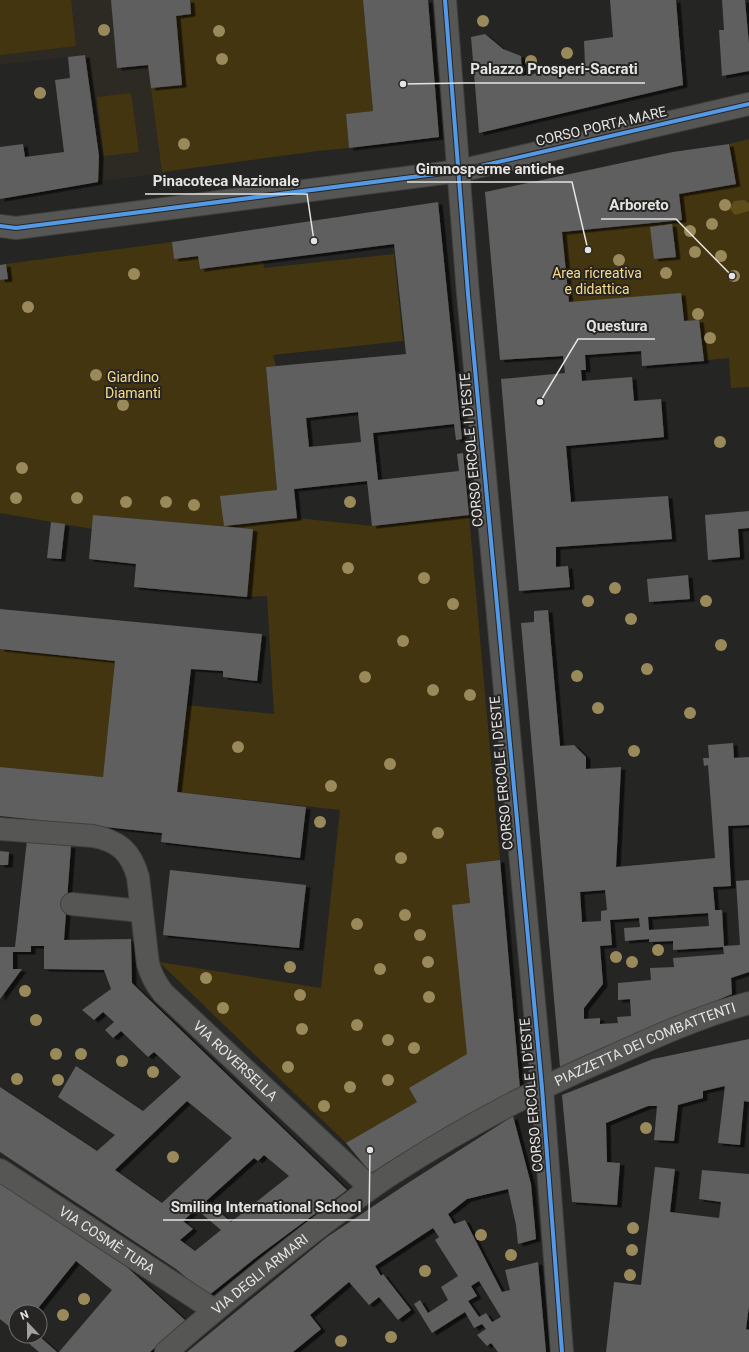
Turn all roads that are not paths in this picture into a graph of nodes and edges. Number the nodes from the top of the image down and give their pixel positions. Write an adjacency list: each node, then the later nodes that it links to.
1 (445, 0): 3 (street, CORSO ERCOLE I D'ESTE)
2 (749, 104): 3 (street, CORSO PORTA MARE)
3 (460, 181): 4 (street, CORSO PORTA MARE); 9 (street, CORSO ERCOLE I D'ESTE)
4 (5, 230)
5 (0, 829): 7 (street, VIA ROVERSELLA)
6 (72, 904): 7 (street)
7 (141, 911): 11 (street, VIA ROVERSELLA)
8 (749, 1003): 9 (street, PIAZZETTA DEI COMBATTENTI)
9 (542, 1088): 11 (street, VIA DEGLI ARMARI); 14 (street, CORSO ERCOLE I D'ESTE)
10 (0, 1170): 12 (street, VIA COSMÈ TURA)
11 (371, 1188): 12 (street, VIA DEGLI ARMARI)
12 (214, 1310): 13 (street, VIA DEGLI ARMARI)
13 (166, 1352)
14 (562, 1352)

